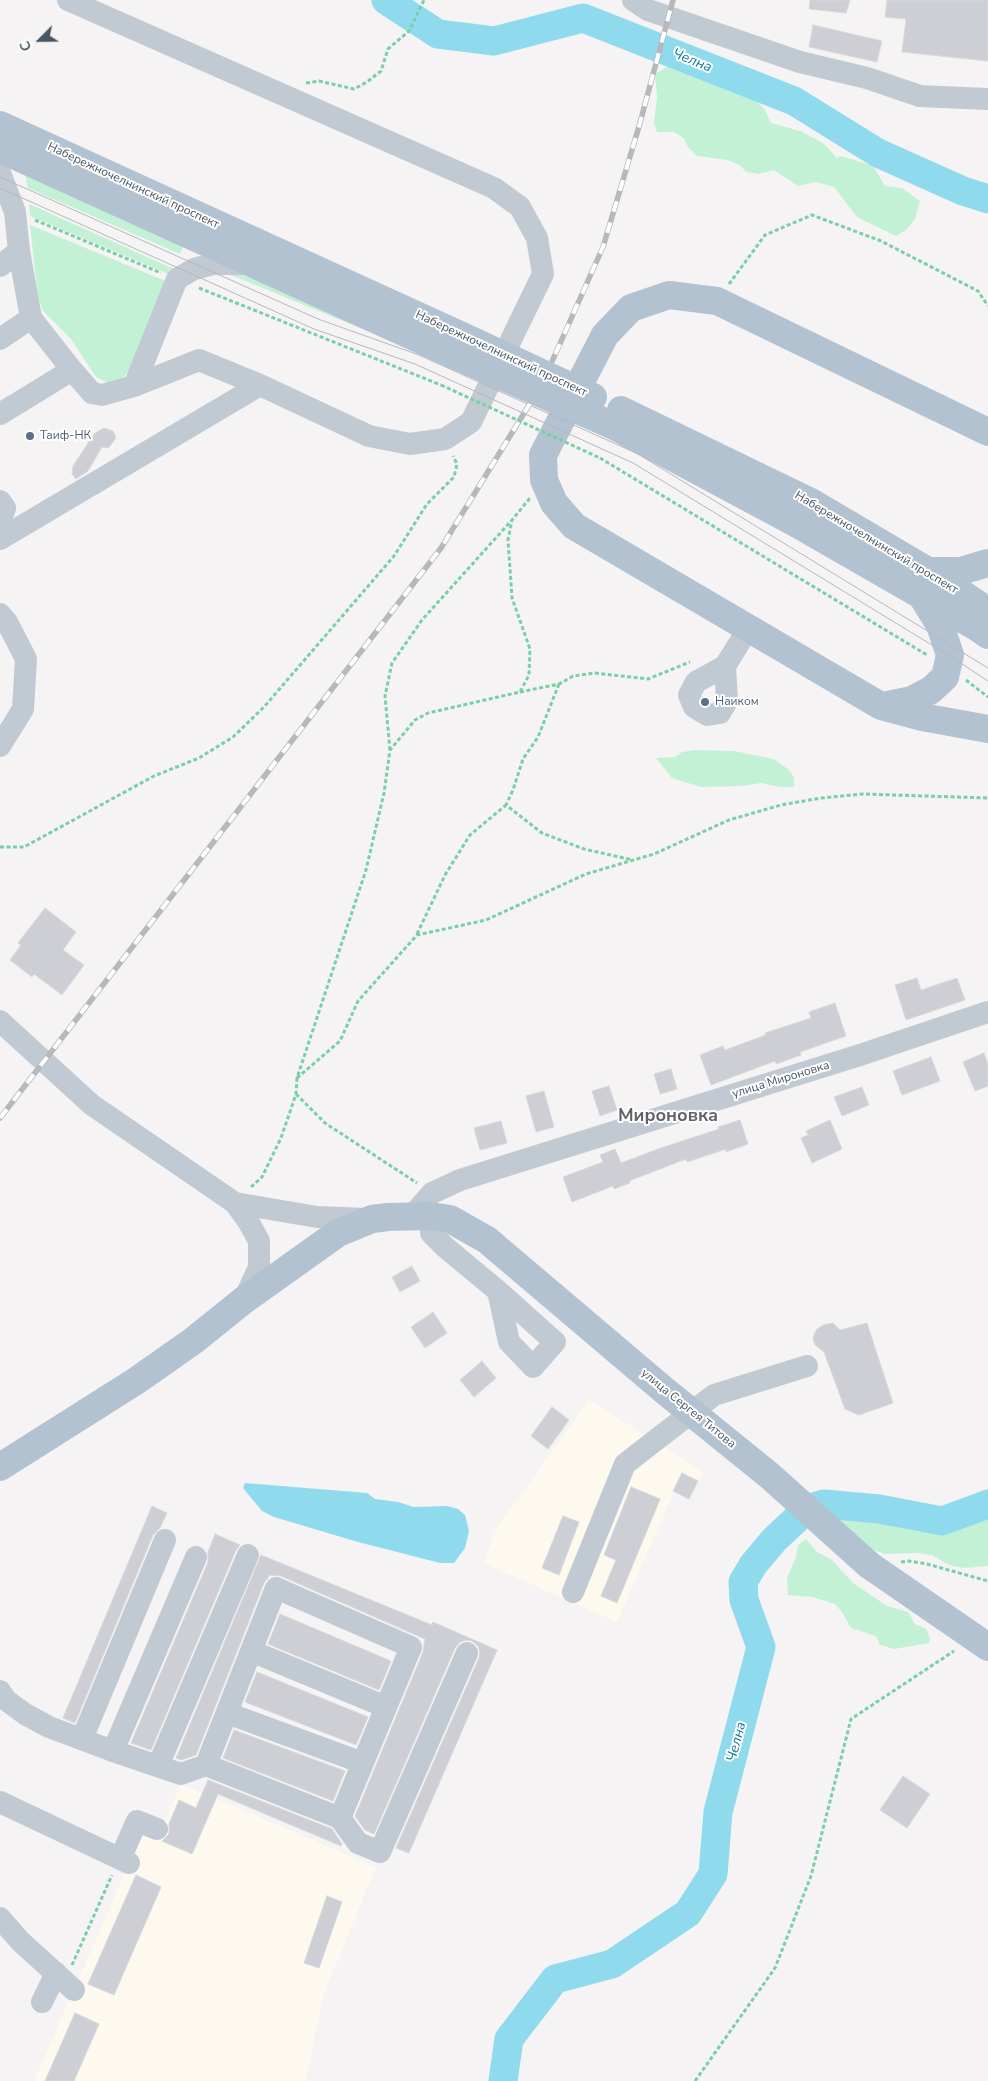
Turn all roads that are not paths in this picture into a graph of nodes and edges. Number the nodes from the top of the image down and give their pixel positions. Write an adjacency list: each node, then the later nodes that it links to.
1 (68, 0): 14 (street)
2 (633, 0): 3 (street)
3 (988, 100)
4 (0, 125): 12 (main road, Набережночелнинский проспект)
5 (0, 149): 8 (main road, Набережночелнинский проспект)
6 (0, 173): 7 (street)
7 (19, 252): 9 (street); 10 (street)
8 (256, 265): 12 (main road, Набережночелнинский проспект); 15 (street)
9 (0, 266)
10 (31, 318): 11 (street); 13 (street)
11 (0, 339)
12 (458, 346): 22 (main road, Набережночелнинский проспект, bridge)
13 (72, 370): 15 (street); 16 (street)
14 (260, 385): 15 (street); 20 (street)
15 (134, 386)
16 (0, 414)
17 (988, 432): 25 (main road)
18 (0, 502): 19 (street)
19 (0, 522)
20 (0, 539)
21 (988, 563): 22 (main road)
22 (925, 583): 23 (main road, Набережночелнинский проспект); 26 (main road, Набережночелнинский проспект); 28 (main road)
23 (988, 611)
24 (0, 614): 30 (street)
25 (748, 629): 27 (street); 28 (main road)
26 (988, 635)
27 (725, 666)
28 (881, 706): 29 (main road)
29 (988, 730)
30 (0, 746)
31 (988, 1012): 34 (street, улица Мироновка)
32 (0, 1021): 33 (street)
33 (235, 1203): 35 (street); 37 (street)
34 (424, 1209): 35 (main road, улица Сергея Титова); 36 (street); 39 (main road, улица Сергея Титова)
35 (372, 1219): 37 (main road, улица Сергея Титова)
36 (498, 1291)
37 (244, 1300): 40 (main road, улица Сергея Титова)
38 (806, 1366): 39 (street)
39 (691, 1411): 44 (street); 45 (main road, улица Сергея Титова)
40 (0, 1467)
41 (165, 1540): 51 (street)
42 (248, 1555): 55 (street)
43 (196, 1557): 52 (street)
44 (573, 1592)
45 (988, 1647)
46 (251, 1651): 49 (street); 49 (street); 50 (street)
47 (467, 1653): 57 (street)
48 (0, 1691): 51 (street)
49 (386, 1707): 53 (street)
50 (227, 1712): 53 (street); 54 (street)
51 (82, 1739): 52 (street)
52 (113, 1751): 55 (street)
53 (363, 1763): 57 (street)
54 (206, 1765): 55 (street); 57 (street)
55 (158, 1766)
56 (0, 1802): 58 (street)
57 (340, 1818)
58 (157, 1829)
59 (0, 1918): 60 (street)
60 (42, 2002)

